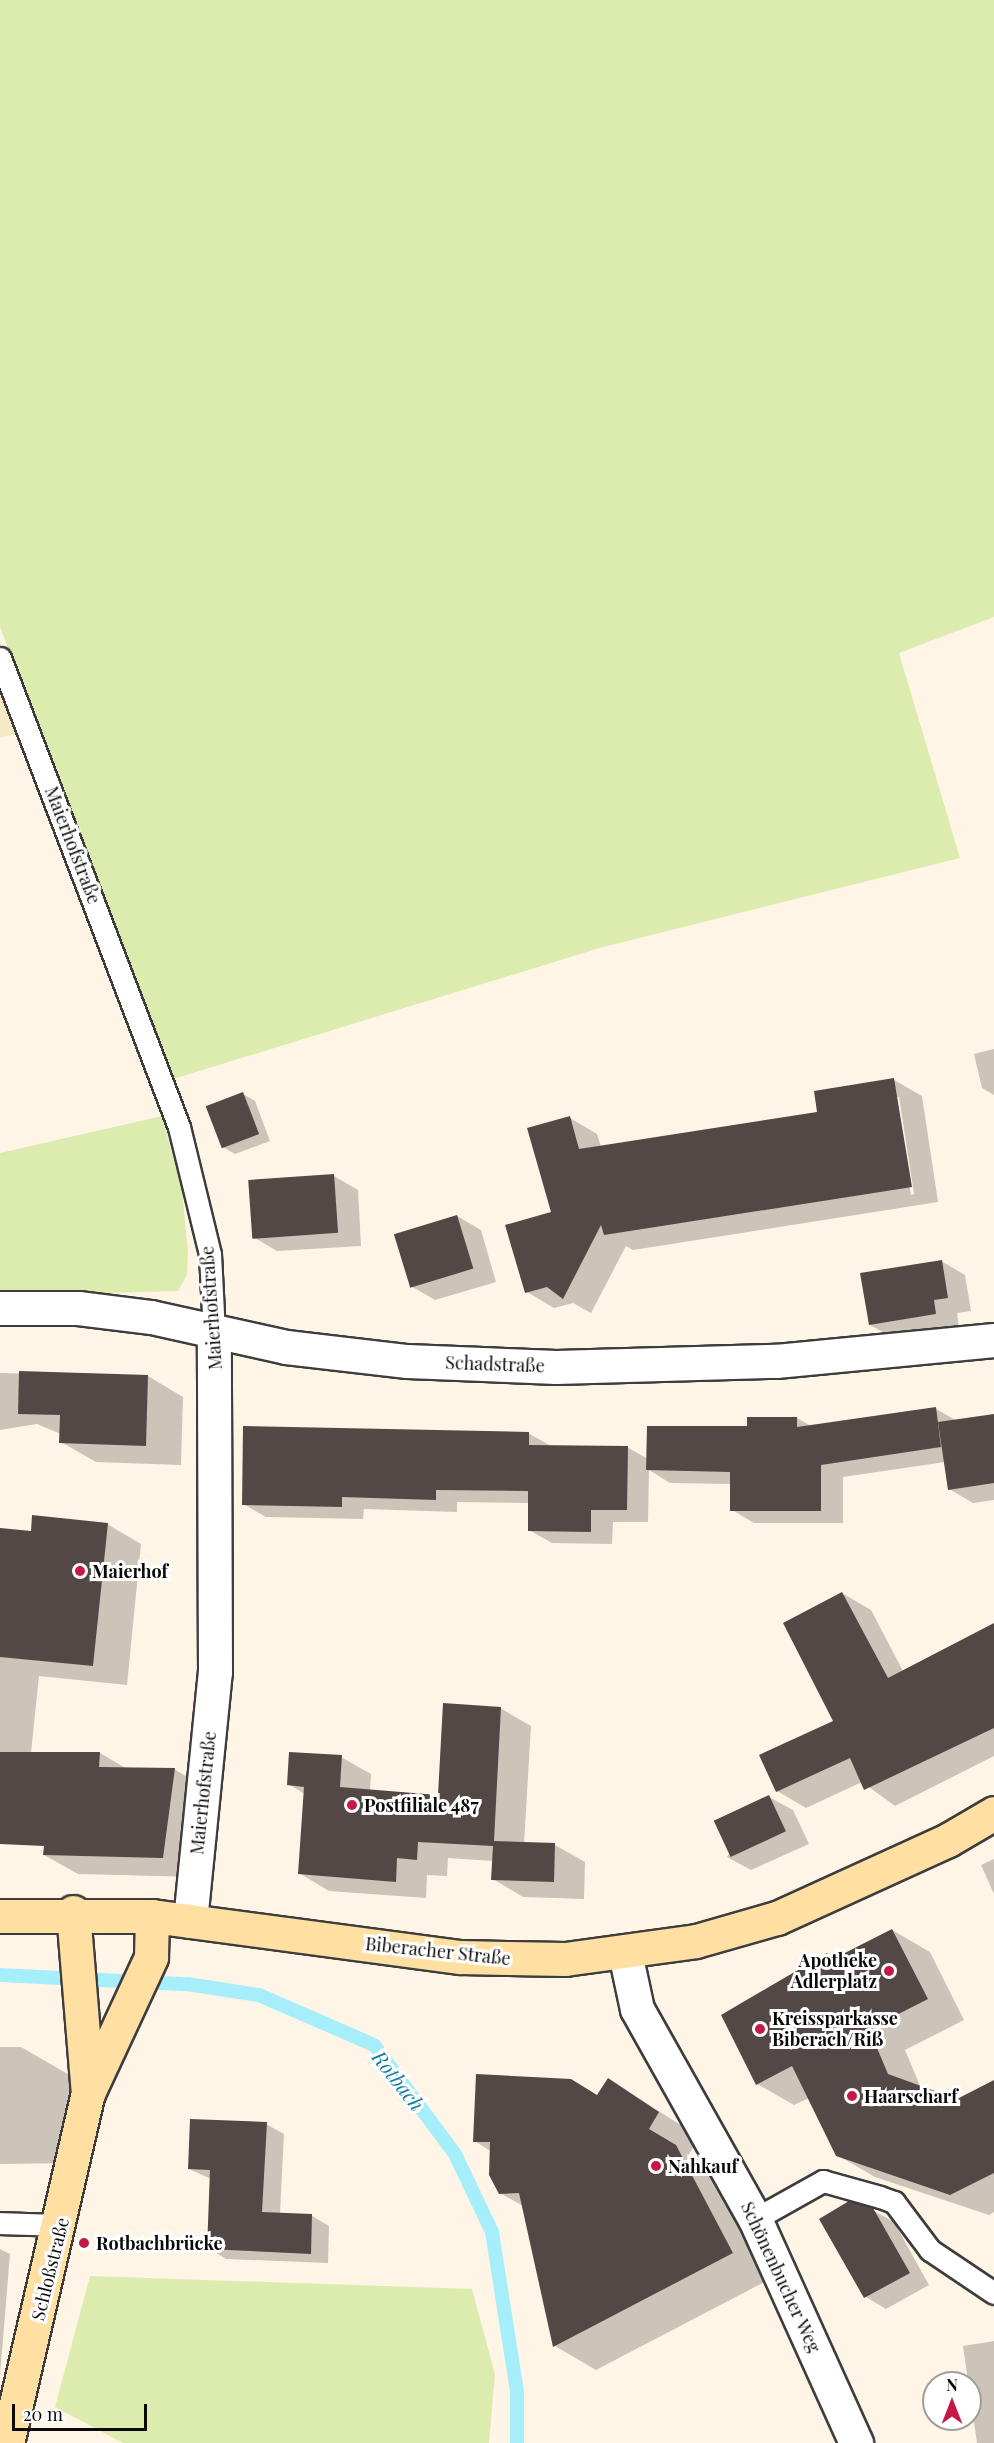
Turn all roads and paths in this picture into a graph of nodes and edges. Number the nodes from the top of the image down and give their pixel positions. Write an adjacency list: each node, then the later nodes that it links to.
1 (0, 658): 3 (lane, Maierhofstraße)
2 (0, 1308): 3 (street, Schadstraße)
3 (214, 1333): 4 (street, Schadstraße); 9 (street, Maierhofstraße)
4 (994, 1340)
5 (994, 1813): 10 (street, Biberacher Straße)
6 (73, 1912): 7 (street, Biberacher Straße); 8 (street, Biberacher Straße); 11 (street, Schloßstraße)
7 (0, 1916)
8 (152, 1916): 9 (street, Biberacher Straße); 11 (street, Schloßstraße)
9 (190, 1921): 10 (street, Biberacher Straße)
10 (625, 1953): 12 (street, Schönenbucher Weg)
11 (88, 2093): 14 (street, Schloßstraße)
12 (755, 2219): 15 (lane); 17 (street, Schönenbucher Weg)
13 (0, 2223): 14 (lane)
14 (61, 2225): 16 (street, Schloßstraße)
15 (994, 2293)
16 (8, 2443)
17 (856, 2443)

